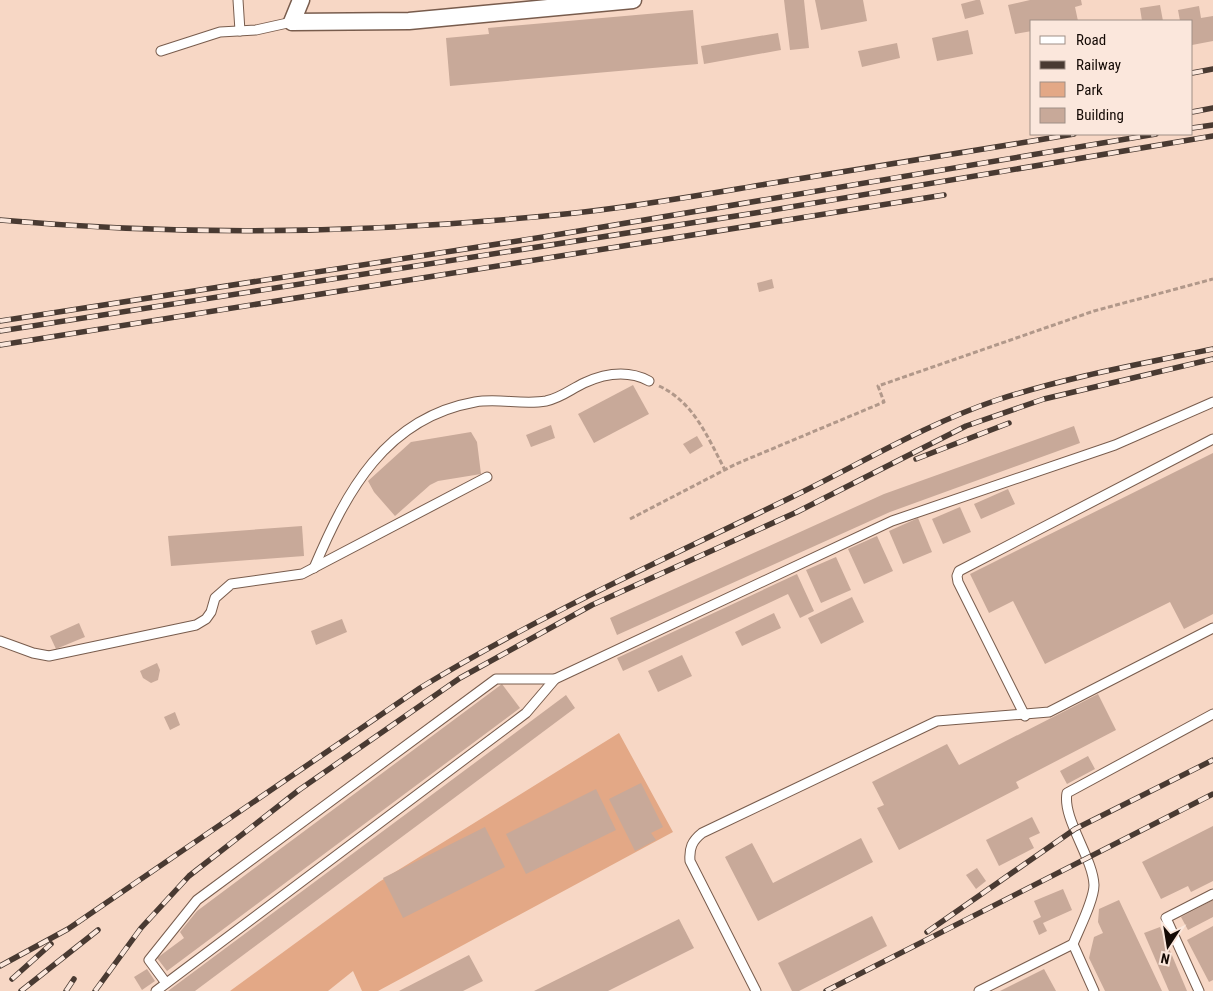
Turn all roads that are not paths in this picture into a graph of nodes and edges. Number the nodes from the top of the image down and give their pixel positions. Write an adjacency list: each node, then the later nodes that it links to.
1 (238, 0): 5 (lane)
2 (301, 0): 4 (street)
3 (633, 0): 4 (street)
4 (292, 22): 5 (lane)
5 (240, 31): 6 (lane)
6 (161, 50)
7 (649, 381): 11 (lane)
8 (1213, 402): 14 (lane)
9 (1213, 439): 16 (lane)
10 (487, 477): 11 (lane)
11 (314, 568): 13 (lane)
12 (1213, 628): 16 (lane)
13 (0, 641)
14 (555, 679): 19 (lane); 19 (lane)
15 (1213, 714): 18 (lane)
16 (1025, 716): 21 (lane)
17 (1213, 894): 24 (lane)
18 (1073, 944): 22 (lane); 23 (lane)
19 (166, 983): 20 (lane)
20 (156, 991)
21 (756, 991)
22 (979, 991)
23 (1094, 991)
24 (1199, 991)

